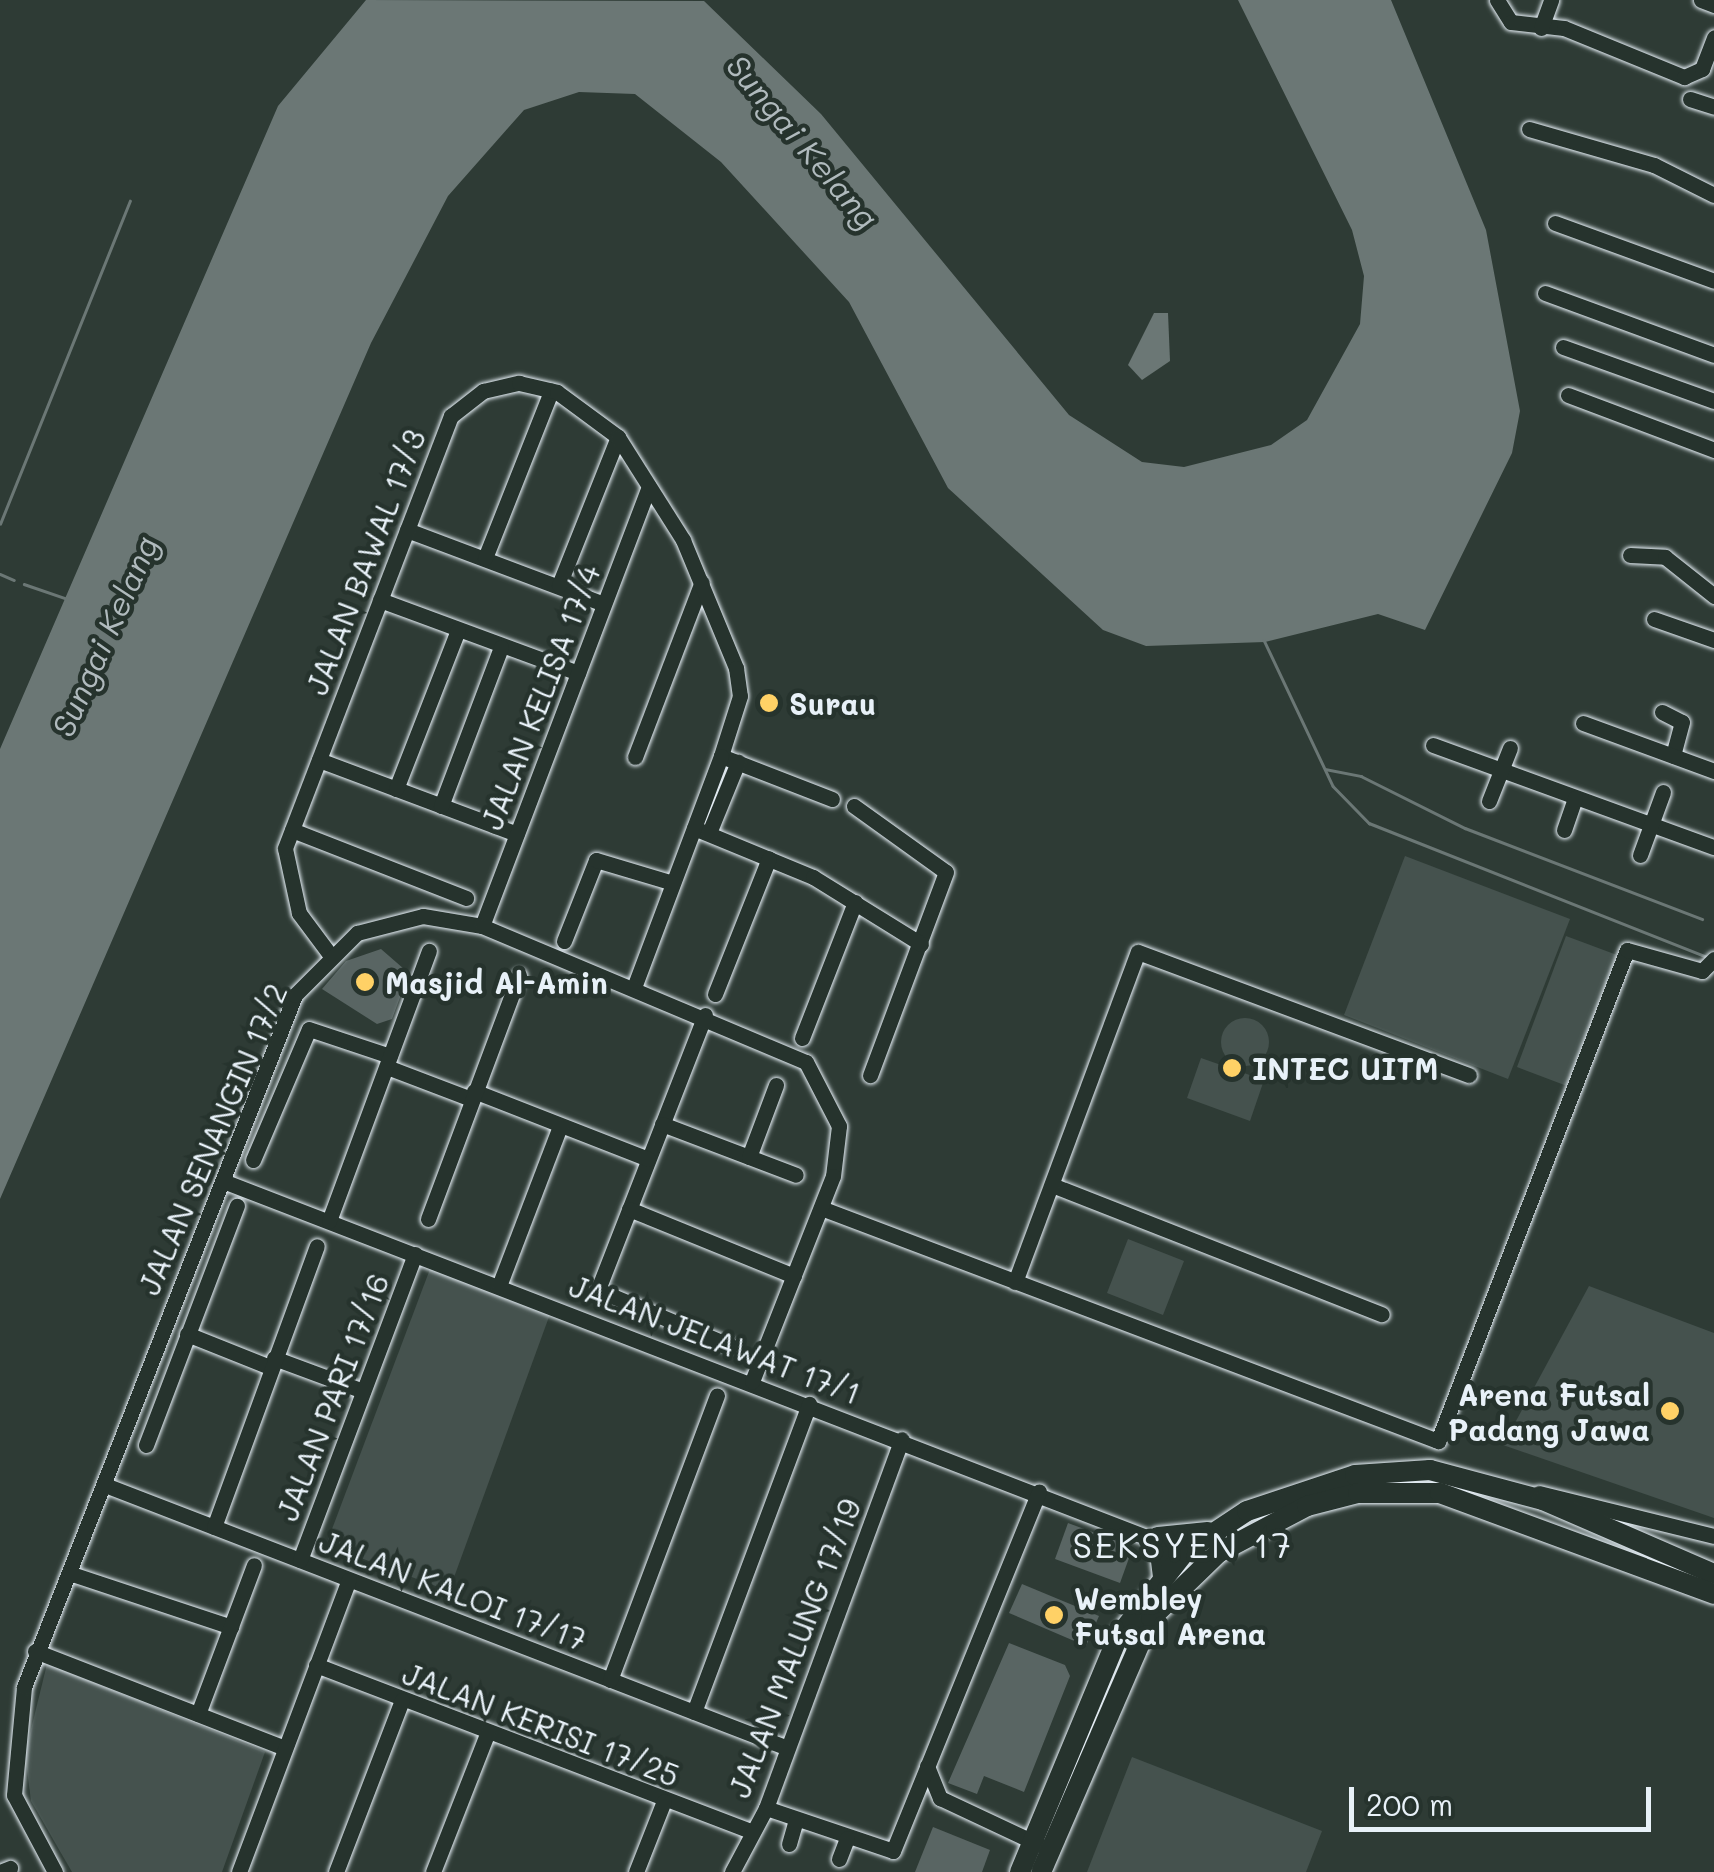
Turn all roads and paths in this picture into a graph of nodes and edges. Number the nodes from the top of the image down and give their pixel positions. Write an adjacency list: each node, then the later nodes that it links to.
1 (1498, 0): 5 (street)
2 (1551, 0): 5 (street)
3 (1702, 0): 4 (street)
4 (1714, 5)
5 (1541, 28): 7 (street)
6 (1714, 37): 7 (street)
7 (1708, 72)
8 (1690, 98): 9 (street)
9 (1714, 107)
10 (1529, 129): 11 (street)
11 (1714, 195)
12 (1555, 222): 13 (street)
13 (1714, 281)
14 (1545, 292): 16 (street)
15 (1563, 347): 19 (street)
16 (1714, 355)
17 (551, 391): 20 (street, JALAN BAWAL 17/3); 23 (street, JALAN BAWAL 17/3); 25 (street)
18 (1568, 395): 21 (street)
19 (1714, 401)
20 (618, 437): 22 (street, JALAN BAWAL 17/3); 27 (street)
21 (1714, 450)
22 (649, 487): 26 (street, JALAN BAWAL 17/3); 30 (street, JALAN KELISA 17/4)
23 (407, 530): 25 (street); 29 (street, JALAN BAWAL 17/3)
24 (1630, 555): 28 (street)
25 (485, 558): 27 (street)
26 (702, 582): 40 (street); 41 (street, JALAN BAWAL 17/3)
27 (558, 586): 30 (street)
28 (1714, 596)
29 (380, 600): 32 (street); 43 (street, JALAN BAWAL 17/3)
30 (604, 604): 35 (street, JALAN KELISA 17/4)
31 (1654, 619): 33 (street)
32 (458, 630): 34 (street); 47 (street)
33 (1714, 640)
34 (500, 646): 35 (street); 52 (street)
35 (578, 673): 58 (street, JALAN KELISA 17/4)
36 (1662, 712): 42 (street)
37 (1582, 723): 42 (street)
38 (1433, 746): 45 (street)
39 (1510, 748): 45 (street)
40 (634, 756)
41 (721, 756): 44 (street); 57 (street, JALAN BAWAL 17/3)
42 (1673, 756): 46 (street)
43 (319, 760): 47 (street); 55 (street, JALAN BAWAL 17/3)
44 (738, 762): 50 (street); 57 (street)
45 (1501, 770): 49 (street); 51 (street)
46 (1714, 770)
47 (396, 789): 52 (street)
48 (1662, 792): 54 (street)
49 (1575, 798): 54 (street); 56 (street)
50 (832, 799)
51 (1489, 802)
52 (441, 806): 58 (street)
53 (854, 806): 67 (street)
54 (1651, 825): 59 (street); 60 (street)
55 (292, 830): 63 (street); 69 (street, JALAN BAWAL 17/3)
56 (1564, 830)
57 (702, 831): 61 (street); 62 (street, JALAN BAWAL 17/3)
58 (516, 834): 65 (street, JALAN KELISA 17/4)
59 (1714, 847)
60 (1640, 855)
61 (769, 858): 64 (street); 73 (street)
62 (673, 883): 66 (street); 72 (street, JALAN BAWAL 17/3)
63 (466, 898)
64 (855, 902): 67 (street); 75 (street)
65 (482, 926): 69 (street, JALAN SENANGIN 17/2); 72 (street, JALAN SENANGIN 17/2)
66 (564, 941)
67 (921, 944): 77 (street)
68 (429, 952): 76 (street)
69 (330, 956): 87 (street, JALAN SENANGIN 17/2)
70 (1713, 961): 97 (street)
71 (519, 975): 80 (street)
72 (635, 985): 74 (street, JALAN SENANGIN 17/2)
73 (715, 994)
74 (705, 1015): 81 (street); 90 (street, JALAN SENANGIN 17/2)
75 (802, 1038)
76 (389, 1062): 80 (street); 85 (street); 93 (street)
77 (870, 1075)
78 (1469, 1075): 88 (street)
79 (776, 1085): 83 (street)
80 (472, 1095): 82 (street); 92 (street)
81 (662, 1124): 83 (street); 84 (street)
82 (560, 1126): 84 (street); 98 (street)
83 (748, 1157): 86 (street)
84 (648, 1159): 91 (street)
85 (253, 1160)
86 (796, 1175)
87 (223, 1180): 93 (street, JALAN JELAWAT 17/1); 110 (street, JALAN SENANGIN 17/2)
88 (1052, 1185): 97 (street); 99 (street)
89 (237, 1206): 100 (street)
90 (821, 1208): 96 (street, JALAN SENANGIN 17/2); 97 (street)
91 (629, 1209): 96 (street); 101 (street)
92 (428, 1218)
93 (329, 1221): 95 (street, JALAN JELAWAT 17/1)
94 (317, 1246): 102 (street)
95 (416, 1254): 98 (street, JALAN JELAWAT 17/1); 104 (street, JALAN PARI 17/16)
96 (794, 1276): 103 (street, JALAN SENANGIN 17/2)
97 (1015, 1282)
98 (500, 1286): 103 (street, JALAN JELAWAT 17/1)
99 (1382, 1314)
100 (187, 1334): 102 (street); 108 (street)
101 (731, 1346)
102 (272, 1362): 104 (street); 116 (street)
103 (752, 1382): 106 (street, JALAN JELAWAT 17/1)
104 (362, 1391): 122 (street, JALAN PARI 17/16)
105 (717, 1395): 132 (street)
106 (809, 1404): 107 (street, JALAN JELAWAT 17/1); 134 (street)
107 (902, 1439): 111 (street, JALAN JELAWAT 17/1); 138 (street, JALAN MALUNG 17/19)
108 (146, 1445)
109 (1491, 1484): 112 (main road); 114 (main road); 117 (main road)
110 (104, 1486): 116 (street, JALAN KALOI 17/17); 124 (street, JALAN SENANGIN 17/2)
111 (1039, 1491): 119 (street, JALAN JELAWAT 17/1); 140 (street)
112 (1517, 1492): 113 (street); 115 (main road)
113 (1608, 1503): 115 (street); 118 (street)
114 (1514, 1515): 121 (main road); 128 (main road)
115 (1592, 1522): 125 (main road)
116 (214, 1527): 122 (street, JALAN KALOI 17/17)
117 (1208, 1532): 119 (main road); 120 (main road)
118 (1714, 1536)
119 (1158, 1537): 120 (street, JALAN JELAWAT 17/1); 126 (main road)
120 (1185, 1552): 121 (main road); 126 (main road)
121 (1218, 1553): 152 (main road)
122 (300, 1560): 127 (street, JALAN KALOI 17/17)
123 (254, 1564): 129 (street)
124 (69, 1573): 129 (street); 130 (street, JALAN SENANGIN 17/2)
125 (1714, 1574)
126 (1163, 1577): 146 (main road)
127 (349, 1580): 131 (street); 132 (street, JALAN KALOI 17/17)
128 (1714, 1594)
129 (231, 1627): 135 (street)
130 (36, 1651): 135 (street); 137 (street, JALAN SENANGIN 17/2)
131 (316, 1665): 133 (street, JALAN KERISI 17/25); 139 (street)
132 (610, 1680): 134 (street, JALAN KALOI 17/17)
133 (402, 1700): 136 (street, JALAN KERISI 17/25); 156 (street)
134 (694, 1712): 138 (street, JALAN KALOI 17/17)
135 (198, 1714): 139 (street)
136 (488, 1732): 143 (street, JALAN KERISI 17/25); 157 (street)
137 (7, 1738): 141 (street, JALAN SENANGIN 17/2)
138 (782, 1746): 144 (street, JALAN MALUNG 17/19)
139 (285, 1748): 155 (street)
140 (927, 1766): 142 (street); 147 (street)
141 (7, 1797): 154 (street, JALAN SENANGIN 17/2)
142 (940, 1798): 147 (street); 148 (street)
143 (664, 1801): 149 (street, JALAN KERISI 17/25); 158 (street)
144 (766, 1808): 145 (street); 149 (street, JALAN MALUNG 17/19)
145 (796, 1819): 150 (street); 151 (street)
146 (1039, 1820): 148 (street); 152 (main road)
147 (904, 1823): 150 (street)
148 (1007, 1824): 152 (street)
149 (749, 1830): 159 (street, JALAN MALUNG 17/19)
150 (847, 1838): 153 (street)
151 (790, 1844)
152 (1041, 1845): 160 (main road); 161 (main road)
153 (839, 1859)
154 (54, 1872)
155 (239, 1872)
156 (336, 1872)
157 (434, 1872)
158 (636, 1872)
159 (732, 1872)
160 (1020, 1872)
161 (1041, 1872)

